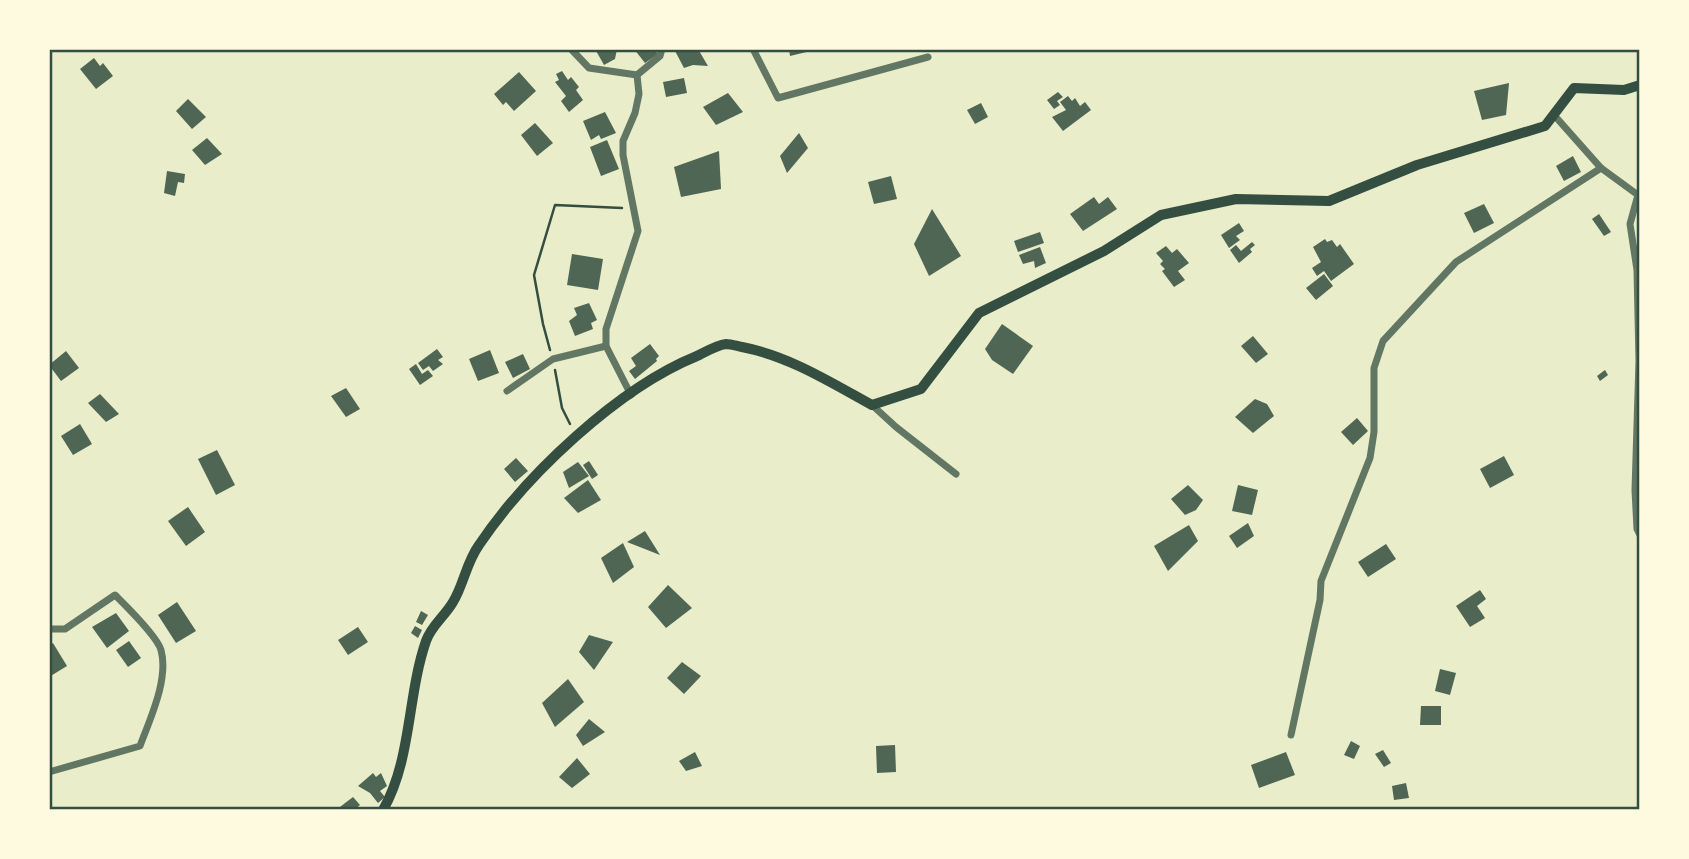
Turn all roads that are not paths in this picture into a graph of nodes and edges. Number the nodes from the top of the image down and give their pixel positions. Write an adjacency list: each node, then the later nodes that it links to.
1 (571, 49): 5 (street)
2 (662, 49): 5 (street)
3 (753, 49): 4 (street)
4 (928, 57)
5 (637, 75): 9 (street)
6 (1640, 85): 7 (main road)
7 (1554, 115): 8 (street); 12 (main road)
8 (1601, 167): 14 (street); 16 (street)
9 (606, 346): 10 (street); 11 (street)
10 (506, 391)
11 (631, 395): 12 (main road); 18 (main road)
12 (872, 405): 13 (street)
13 (956, 474)
14 (1640, 535)
15 (49, 629): 17 (street)
16 (1291, 735)
17 (49, 772)
18 (383, 810)

